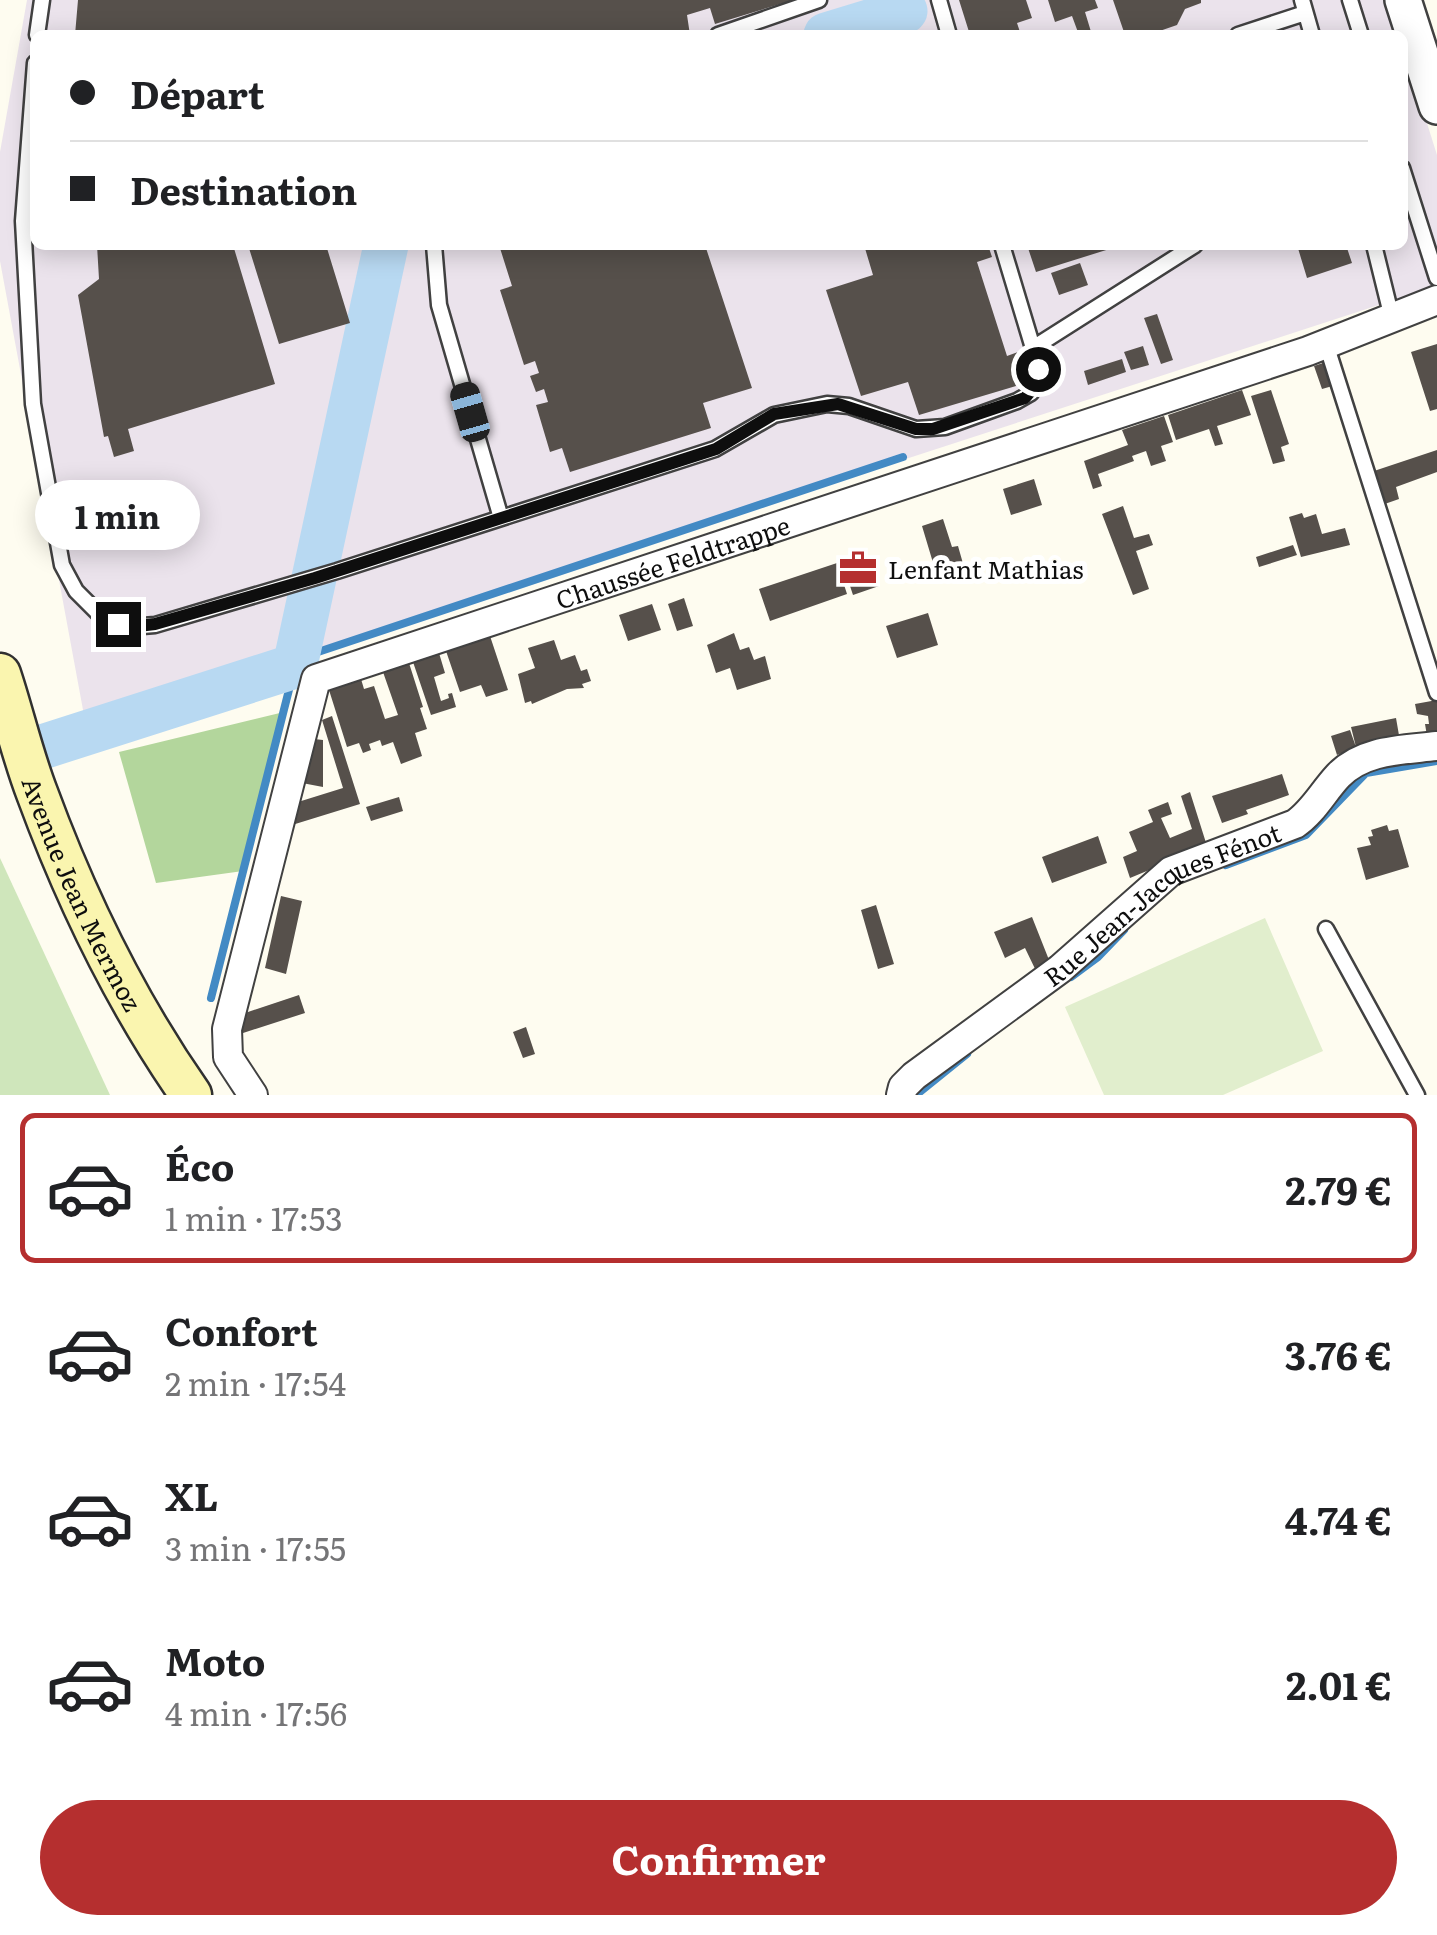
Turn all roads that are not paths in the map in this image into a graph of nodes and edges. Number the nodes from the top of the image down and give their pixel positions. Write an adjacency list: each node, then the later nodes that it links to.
1 (42, 0): 7 (lane)
2 (819, 0): 8 (lane)
3 (938, 0): 9 (lane)
4 (1350, 0): 11 (lane)
5 (1402, 0): 12 (street)
6 (1304, 7): 10 (lane)
7 (38, 30)
8 (732, 30)
9 (947, 30)
10 (1250, 30)
11 (1359, 30)
12 (1437, 106)
13 (30, 129): 24 (lane)
14 (1408, 187): 19 (lane)
15 (434, 250): 24 (lane)
16 (1004, 250): 23 (lane)
17 (1187, 250): 23 (lane)
18 (1375, 250): 21 (lane)
19 (1437, 278)
20 (1437, 300): 21 (street, Chaussée Feldtrappe)
21 (1392, 318): 22 (street, Chaussée Feldtrappe)
22 (1326, 344): 26 (lane); 30 (street, Chaussée Feldtrappe)
23 (1033, 348): 24 (lane)
24 (501, 518)
25 (0, 675): 29 (main road, Avenue Jean Mermoz)
26 (1437, 693)
27 (1437, 746): 31 (street, Rue Jean-Jacques Fénot)
28 (1326, 929): 32 (lane)
29 (191, 1095)
30 (253, 1095)
31 (901, 1095)
32 (1417, 1095)

